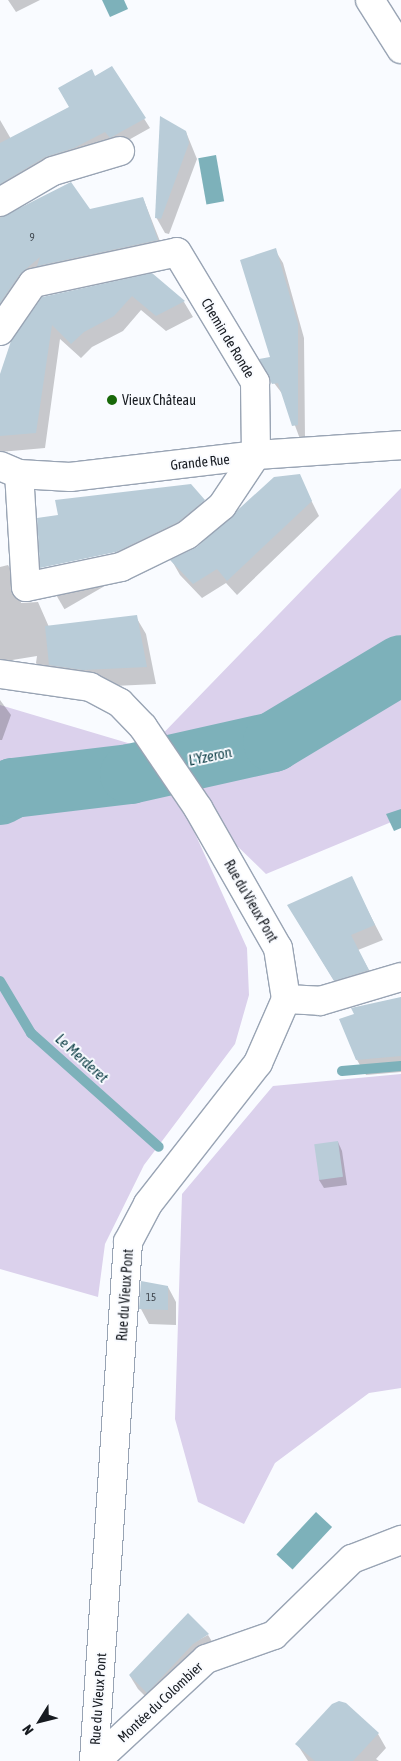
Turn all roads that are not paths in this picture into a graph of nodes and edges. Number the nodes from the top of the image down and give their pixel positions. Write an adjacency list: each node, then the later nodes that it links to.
1 (370, 0): 2 (street)
2 (401, 49)
3 (120, 151): 4 (street)
4 (0, 202)
5 (0, 331): 7 (street, Chemin de Ronde)
6 (401, 445): 7 (street, Grande Rue)
7 (256, 456): 8 (street, Grande Rue); 8 (street)
8 (10, 470)
9 (0, 674): 11 (street, Rue du Vieux Pont)
10 (401, 977): 11 (street)
11 (286, 999): 13 (street, Rue du Vieux Pont)
12 (401, 1540): 13 (street, Montée du Colombier)
13 (95, 1761)

